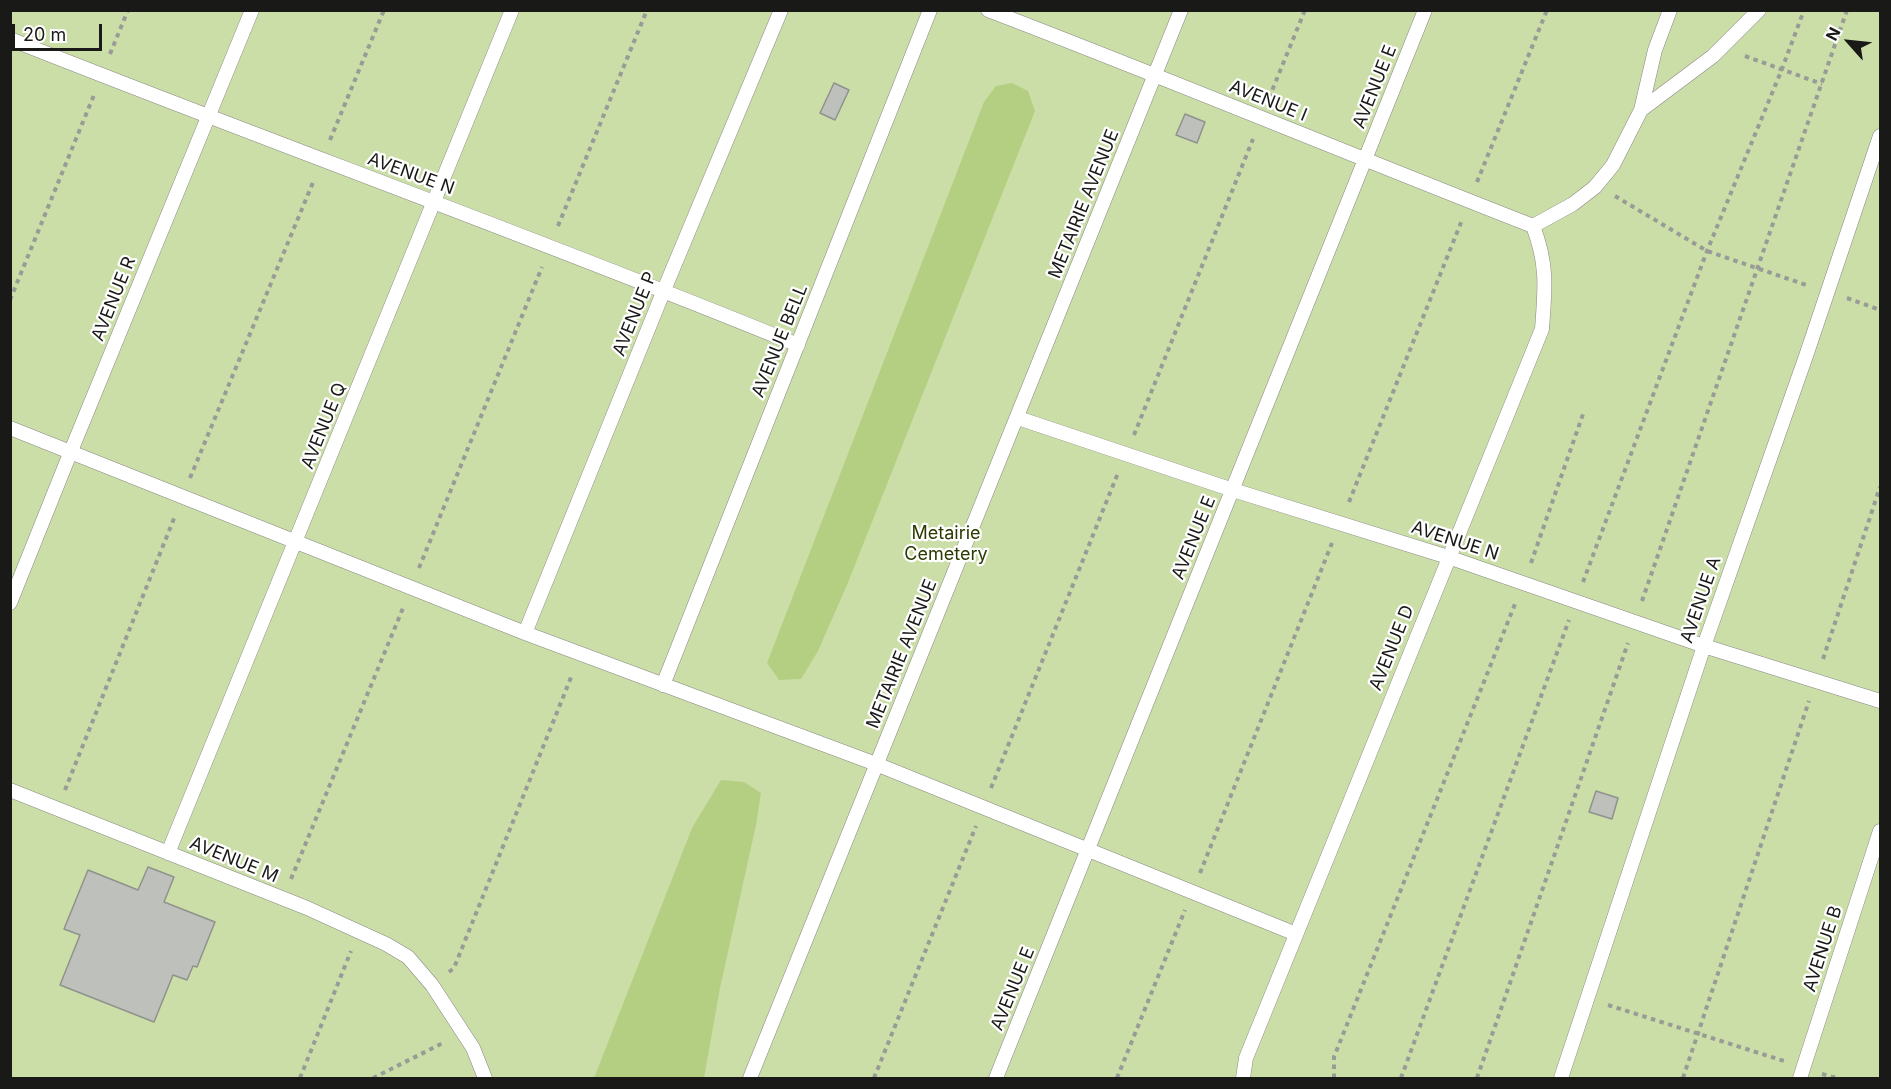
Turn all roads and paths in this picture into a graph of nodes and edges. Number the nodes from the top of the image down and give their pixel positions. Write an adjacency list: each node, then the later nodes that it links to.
1 (128, 10): 20 (path)
2 (252, 10): 24 (lane, AVENUE R)
3 (384, 10): 26 (path)
4 (512, 10): 29 (lane, AVENUE Q)
5 (647, 10): 31 (path)
6 (781, 10): 34 (lane, AVENUE P)
7 (930, 10): 38 (lane, AVENUE BELL)
8 (988, 10): 19 (lane, AVENUE I)
9 (1181, 10): 19 (lane, METAIRIE AVENUE)
10 (1305, 10): 23 (path)
11 (1425, 10): 27 (lane, AVENUE E)
12 (1670, 10): 22 (lane)
13 (1759, 10): 17 (lane)
14 (1804, 10): 18 (path)
15 (1847, 10): 21 (path)
16 (10, 39): 20 (lane, AVENUE N)
17 (1722, 47): 18 (path); 22 (lane)
18 (1782, 69): 21 (path); 32 (path)
19 (1156, 74): 23 (lane, AVENUE I); 40 (lane, METAIRIE AVENUE)
20 (102, 75): 24 (lane, AVENUE N); 36 (path)
21 (1822, 84): 33 (path)
22 (1641, 110): 28 (lane)
23 (1261, 117): 27 (lane, AVENUE I); 43 (path)
24 (208, 118): 26 (lane, AVENUE N); 42 (lane, AVENUE R)
25 (1881, 136): 35 (lane, AVENUE A)
26 (322, 160): 29 (lane, AVENUE N); 46 (path)
27 (1364, 160): 30 (lane, AVENUE I); 45 (lane, AVENUE E)
28 (1595, 187): 30 (lane); 32 (path)
29 (435, 201): 31 (lane, AVENUE N); 47 (lane, AVENUE Q)
30 (1533, 226): 48 (lane, AVENUE D)
31 (550, 246): 34 (lane, AVENUE N); 50 (path)
32 (1707, 251): 33 (path); 51 (path)
33 (1757, 269): 35 (path); 53 (path)
34 (664, 290): 38 (lane, AVENUE N); 54 (lane, AVENUE P)
35 (1828, 292): 37 (path); 55 (lane, AVENUE A)
36 (10, 300)
37 (1881, 310)
38 (798, 345): 58 (lane, AVENUE BELL)
39 (1583, 414): 49 (path)
40 (1018, 418): 43 (lane, AVENUE N); 60 (lane, METAIRIE AVENUE)
41 (10, 428): 42 (lane)
42 (71, 451): 46 (lane); 52 (lane, AVENUE R)
43 (1126, 455): 45 (lane, AVENUE N); 62 (path)
44 (1881, 487): 57 (path)
45 (1233, 490): 48 (lane, AVENUE N); 65 (lane, AVENUE E)
46 (183, 496): 47 (lane); 63 (path)
47 (297, 541): 50 (lane); 66 (lane, AVENUE Q)
48 (1449, 557): 49 (lane, AVENUE N); 69 (lane, AVENUE D)
49 (1524, 583): 51 (lane, AVENUE N); 82 (path)
50 (411, 588): 54 (lane); 67 (path)
51 (1576, 601): 53 (lane, AVENUE N); 83 (path)
52 (10, 603)
53 (1636, 621): 55 (lane, AVENUE N); 84 (path)
54 (525, 633): 56 (lane)
55 (1704, 646): 57 (lane, AVENUE N); 71 (lane, AVENUE A)
56 (580, 653): 58 (lane); 70 (path)
57 (1816, 681): 59 (lane, AVENUE N); 72 (path)
58 (663, 685): 60 (lane)
59 (1881, 700)
60 (876, 764): 62 (lane); 78 (lane, METAIRIE AVENUE)
61 (10, 790): 63 (lane, AVENUE M)
62 (983, 807): 65 (lane); 79 (path)
63 (57, 809): 66 (lane, AVENUE M)
64 (1881, 831): 74 (lane, AVENUE B)
65 (1089, 849): 69 (lane); 80 (lane, AVENUE E)
66 (168, 853): 67 (lane, AVENUE M)
67 (282, 899): 68 (lane, AVENUE M)
68 (359, 932): 70 (lane, AVENUE M); 75 (path)
69 (1296, 934): 81 (lane, AVENUE D)
70 (432, 985): 77 (lane, AVENUE M)
71 (1587, 998): 72 (path); 85 (lane, AVENUE A)
72 (1698, 1034): 74 (path); 86 (path)
73 (445, 1041): 76 (path)
74 (1802, 1073): 87 (path)
75 (300, 1078)
76 (373, 1078)
77 (485, 1078)
78 (750, 1078)
79 (874, 1078)
80 (996, 1078)
81 (1243, 1078)
82 (1334, 1078)
83 (1401, 1078)
84 (1477, 1078)
85 (1561, 1078)
86 (1683, 1078)
87 (1837, 1078)

